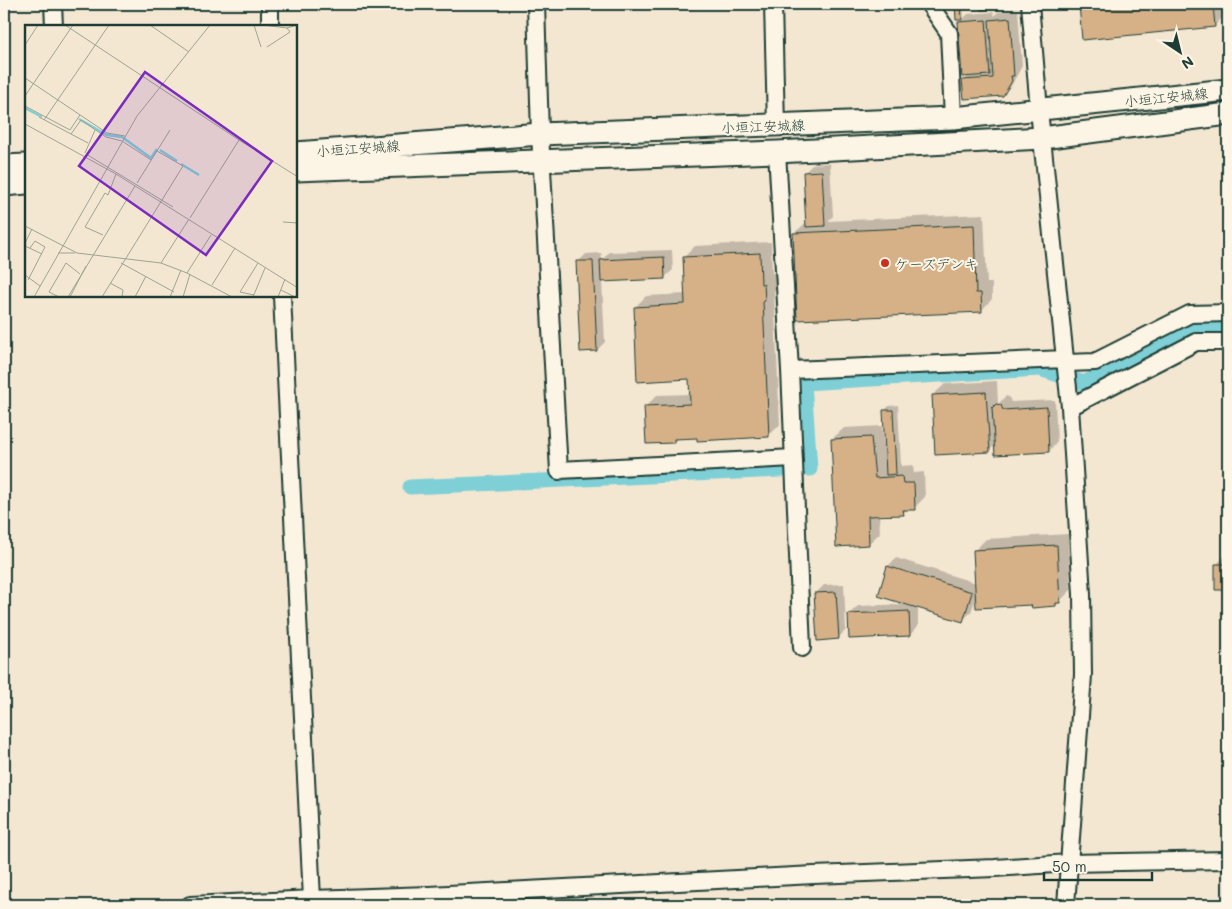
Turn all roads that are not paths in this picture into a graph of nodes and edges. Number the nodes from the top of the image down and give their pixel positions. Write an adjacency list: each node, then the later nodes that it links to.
1 (53, 4): 7 (street)
2 (270, 4): 8 (street)
3 (536, 4): 14 (street)
4 (773, 4): 13 (street)
5 (929, 4): 12 (street)
6 (1030, 4): 10 (street)
7 (54, 25)
8 (270, 25)
9 (1228, 90): 10 (main road, 小垣江安城線)
10 (1039, 110): 12 (main road, 小垣江安城線); 15 (street)
11 (1228, 114): 15 (main road, 小垣江安城線)
12 (953, 118): 13 (main road, 小垣江安城線)
13 (776, 126): 14 (main road, 小垣江安城線)
14 (540, 134): 16 (main road, 小垣江安城線); 18 (street)
15 (1042, 138): 17 (main road, 小垣江安城線); 27 (street)
16 (298, 152)
17 (777, 152): 18 (main road, 小垣江安城線); 28 (street)
18 (541, 160): 21 (main road, 小垣江安城線); 30 (street)
19 (25, 165): 20 (main road)
20 (4, 166)
21 (298, 170)
22 (25, 183): 23 (main road)
23 (4, 185)
24 (282, 298): 34 (street)
25 (1228, 314): 27 (street)
26 (1228, 342): 29 (street)
27 (1066, 362): 28 (street); 29 (street)
28 (790, 370): 30 (street)
29 (1070, 406): 33 (street)
30 (793, 458): 31 (street)
31 (802, 648)
32 (1228, 860): 33 (street)
33 (1069, 862): 34 (street); 36 (street)
34 (312, 899): 35 (street)
35 (190, 905)
36 (1066, 905)

